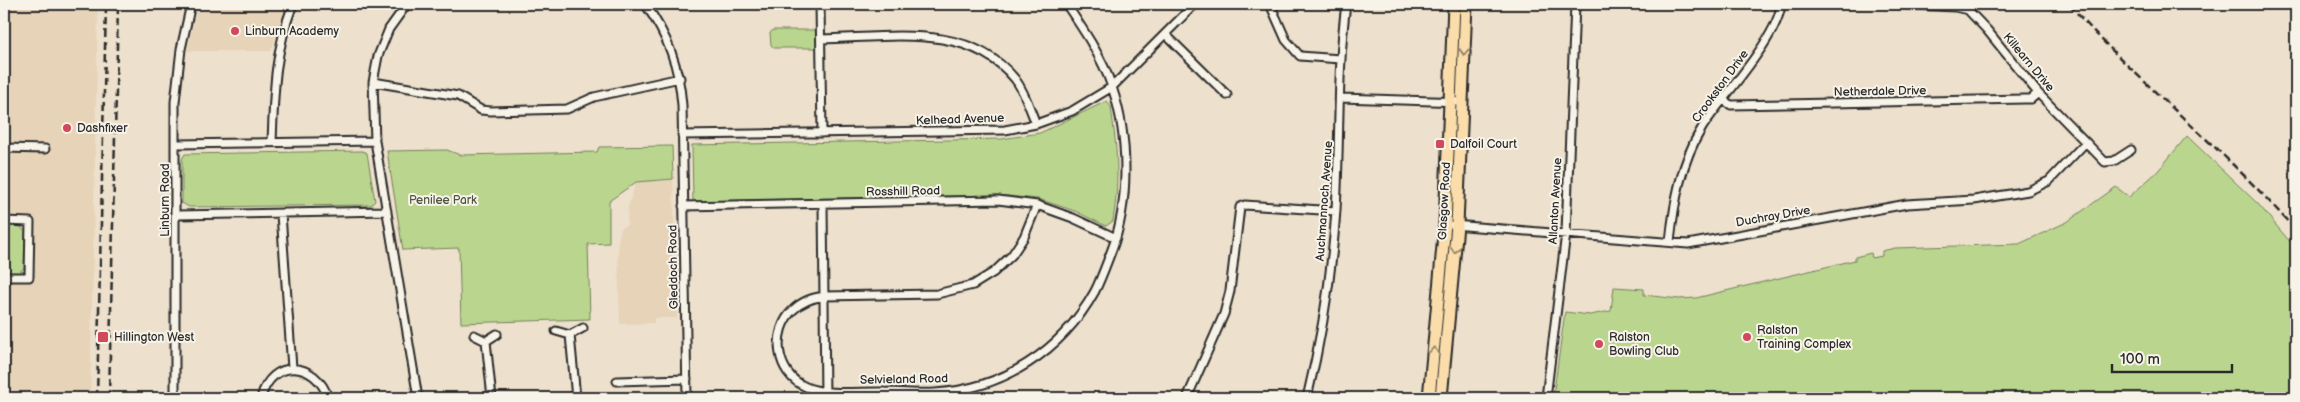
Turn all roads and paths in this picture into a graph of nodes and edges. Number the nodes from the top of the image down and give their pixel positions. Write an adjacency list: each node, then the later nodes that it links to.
1 (191, 4): 32 (street, Linburn Road)
2 (293, 4): 31 (street)
3 (407, 4): 19 (street)
4 (645, 4): 18 (street, Gleddoch Road)
5 (820, 4): 16 (street)
6 (1067, 4): 20 (street, Selvieland Road)
7 (1195, 4): 15 (street, Kelhead Avenue)
8 (1270, 4): 17 (street)
9 (1346, 4): 17 (street, Auchmannoch Avenue)
10 (1454, 4): 25 (main road, Glasgow Road)
11 (1466, 4): 25 (main road, Glasgow Road, one-way to 25)
12 (1575, 4): 45 (street, Allanton Avenue)
13 (1781, 4): 24 (street, Crookston Drive)
14 (1892, 4): 21 (street, Killearn Drive)
15 (1165, 34): 20 (street, Kelhead Avenue); 22 (street)
16 (821, 39): 26 (street); 27 (street)
17 (1340, 59): 23 (street, Auchmannoch Avenue)
18 (680, 78): 19 (street); 28 (street, Gleddoch Road)
19 (373, 82): 29 (street)
20 (1112, 87): 26 (street, Kelhead Avenue); 46 (street, Selvieland Road)
21 (2038, 93): 24 (street, Netherdale Drive); 30 (street, Killearn Drive)
22 (1227, 95)
23 (1341, 98): 25 (street); 40 (street, Auchmannoch Avenue)
24 (1722, 99): 47 (street, Crookston Drive)
25 (1456, 102): 44 (main road, Glasgow Road)
26 (1036, 124): 27 (street, Kelhead Avenue)
27 (822, 133): 28 (street, Kelhead Avenue)
28 (682, 135): 38 (street, Gleddoch Road)
29 (375, 141): 31 (street); 39 (street)
30 (2086, 142): 35 (street, Killearn Drive); 47 (street, Duchray Drive)
31 (272, 143): 32 (street)
32 (176, 144): 42 (street, Linburn Road)
33 (4, 148): 34 (street)
34 (45, 149)
35 (2132, 150)
36 (823, 204): 37 (street, Rosshill Road); 38 (street, Rosshill Road); 49 (street)
37 (1037, 205): 46 (street, Rosshill Road); 49 (street, Selvieland Road)
38 (683, 206): 57 (street, Gleddoch Road)
39 (387, 211): 41 (street); 63 (street)
40 (1336, 211): 67 (street); 68 (street, Auchmannoch Avenue)
41 (281, 214): 42 (street); 56 (street)
42 (177, 215): 60 (street, Linburn Road)
43 (4, 221): 48 (street)
44 (1451, 224): 45 (street, Duchray Drive); 69 (main road, Glasgow Road, one-way to 44); 70 (main road, Glasgow Road, one-way to 70)
45 (1566, 233): 47 (street, Duchray Drive); 71 (street, Allanton Avenue)
46 (1116, 238): 59 (street, Selvieland Road)
47 (1670, 242)
48 (4, 277)
49 (824, 296): 59 (street); 59 (street, Selvieland Road)
50 (583, 328): 54 (street)
51 (556, 331): 54 (street)
52 (497, 334): 55 (street)
53 (474, 335): 55 (street)
54 (570, 335): 65 (street)
55 (486, 341): 64 (street)
56 (292, 368): 61 (street); 62 (street)
57 (687, 379): 58 (street); 66 (street, Gleddoch Road)
58 (616, 381)
59 (826, 395)
60 (175, 398)
61 (261, 398)
62 (328, 398)
63 (418, 398)
64 (492, 398)
65 (576, 398)
66 (687, 398)
67 (1186, 398)
68 (1307, 398)
69 (1429, 398)
70 (1441, 398)
71 (1546, 398)

